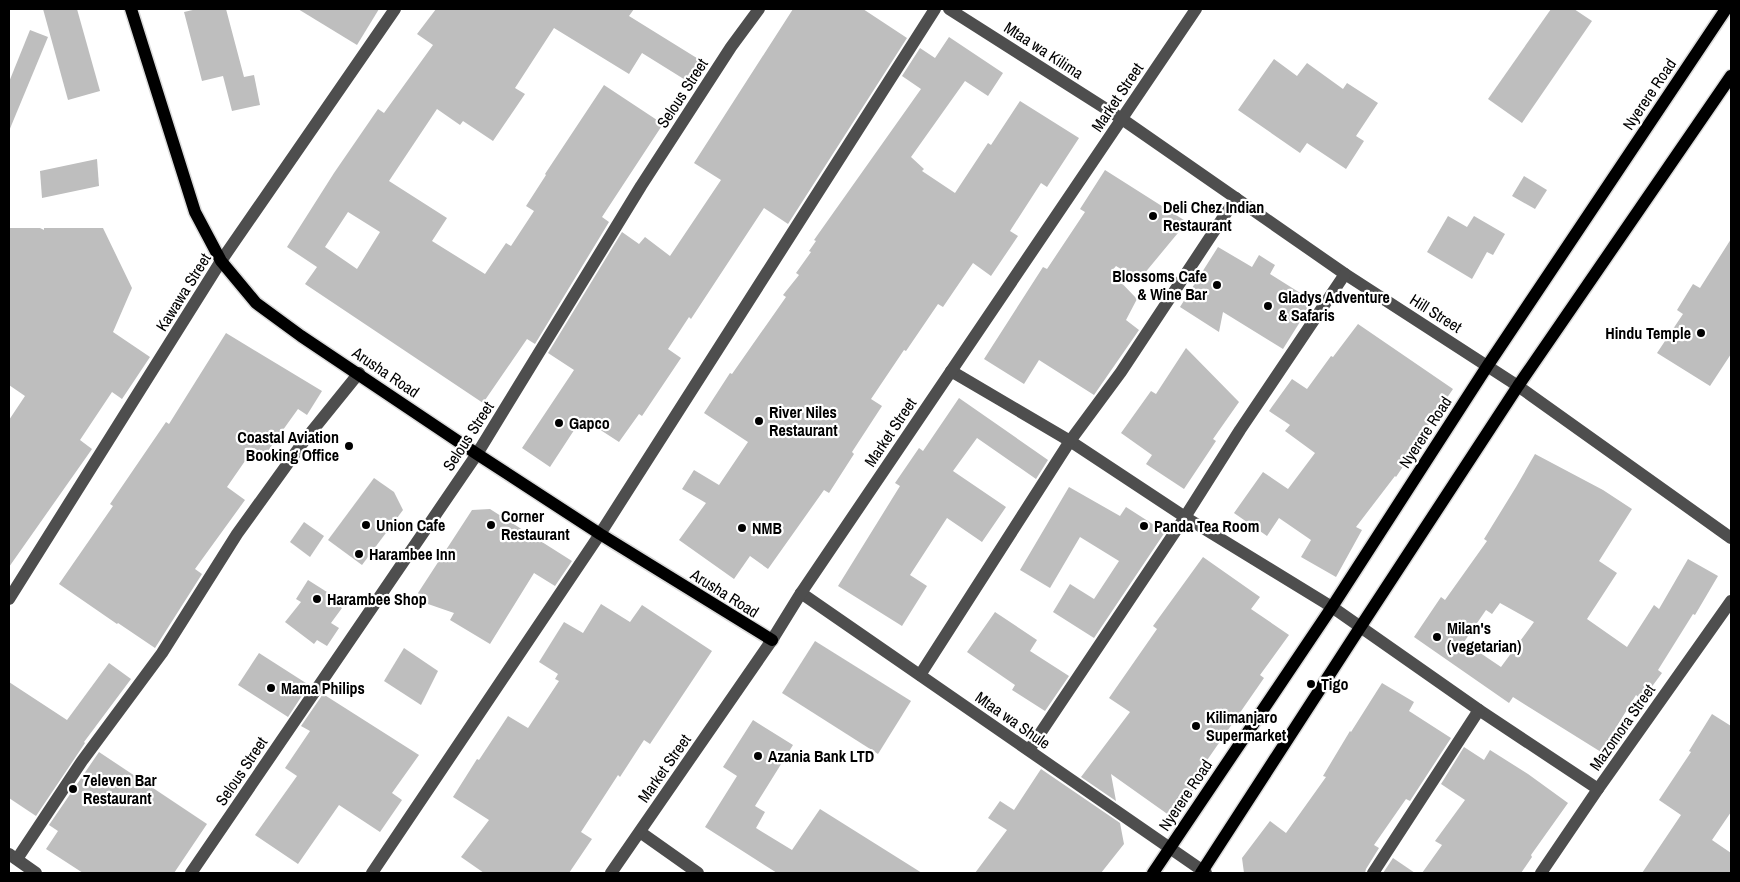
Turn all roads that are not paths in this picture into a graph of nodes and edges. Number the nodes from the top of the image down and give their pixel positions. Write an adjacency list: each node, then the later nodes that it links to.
1 (131, 9): 11 (main road, Arusha Road)
2 (395, 9): 11 (street, Kawawa Street)
3 (759, 9): 18 (street, Selous Street)
4 (935, 9): 20 (street)
5 (949, 9): 9 (street, Mtaa wa Kilima)
6 (1196, 9): 9 (street, Market Street)
7 (1726, 9): 13 (main road, Nyerere Road)
8 (1731, 76): 16 (main road)
9 (1122, 119): 10 (street, Hill Street); 14 (street, Market Street)
10 (1236, 198): 12 (street, Hill Street); 17 (street)
11 (221, 261): 15 (main road, Arusha Road); 23 (street, Kawawa Street)
12 (1345, 274): 13 (street, Hill Street); 19 (street)
13 (1488, 365): 16 (street, Hill Street); 25 (main road, Nyerere Road)
14 (952, 371): 17 (street); 22 (street, Market Street)
15 (359, 373): 18 (main road, Arusha Road); 34 (street)
16 (1518, 386): 21 (street, Hill Street); 26 (main road)
17 (1070, 441): 19 (street); 28 (street)
18 (477, 454): 20 (main road, Arusha Road); 37 (street, Selous Street)
19 (1185, 517): 25 (street); 30 (street)
20 (600, 534): 27 (main road, Arusha Road); 38 (street)
21 (1731, 538)
22 (801, 593): 27 (street, Market Street); 28 (street, Mtaa wa Shule)
23 (9, 599)
24 (1731, 601): 31 (street, Mazomora Street)
25 (1332, 607): 26 (street); 33 (main road, Nyerere Road)
26 (1361, 626): 29 (street); 35 (main road)
27 (772, 640): 32 (street, Market Street)
28 (920, 676): 30 (street, Mtaa wa Shule)
29 (1479, 710): 31 (street); 42 (street)
30 (1029, 750): 33 (street, Mtaa wa Shule)
31 (1598, 789): 43 (street, Mazomora Street)
32 (640, 832): 39 (street, Market Street); 40 (street)
33 (1169, 848): 35 (street, Mtaa wa Shule); 41 (main road, Nyerere Road)
34 (13, 857): 36 (street)
35 (1204, 872)
36 (36, 873)
37 (191, 873)
38 (372, 873)
39 (611, 873)
40 (698, 873)
41 (1153, 873)
42 (1374, 873)
43 (1540, 873)

